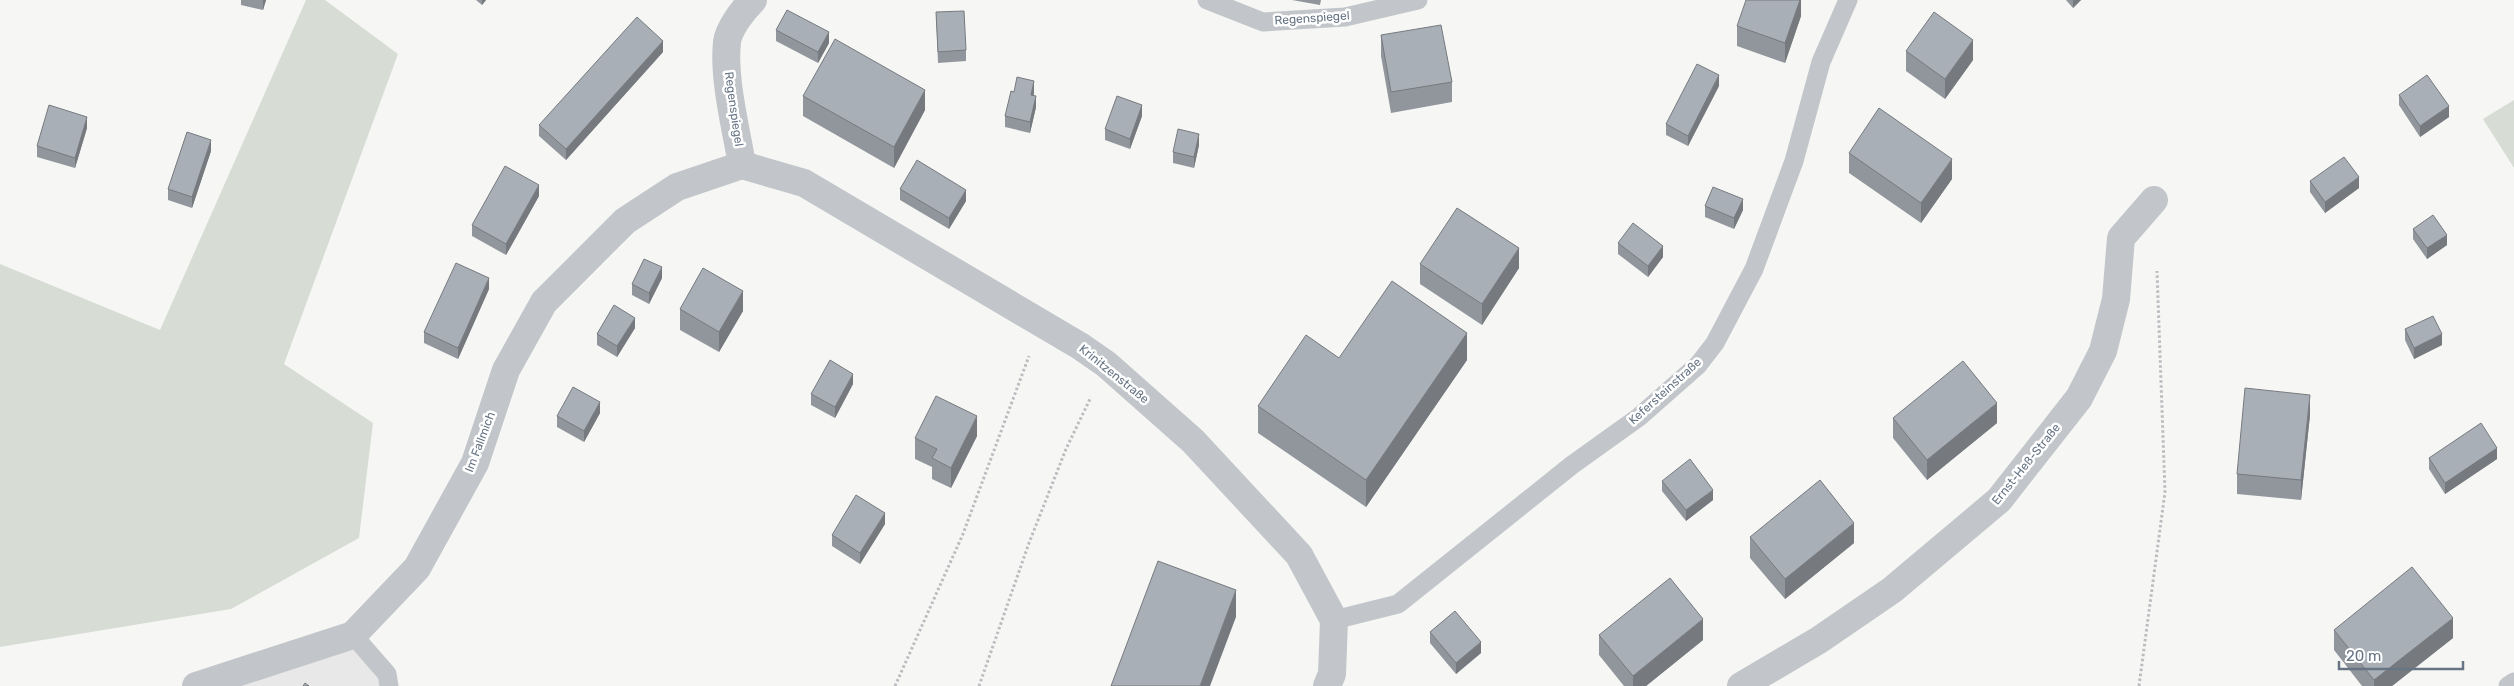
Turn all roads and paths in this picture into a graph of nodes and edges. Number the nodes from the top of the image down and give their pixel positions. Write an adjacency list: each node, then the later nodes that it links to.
1 (753, 0): 5 (street, Regenspiegel)
2 (1207, 0): 3 (lane, Regenspiegel)
3 (1418, 0)
4 (1848, 0): 10 (lane, Kefersteinstraße)
5 (742, 165): 8 (street, Krinitzenstraße); 11 (street, Im Fallmich)
6 (2154, 200): 18 (street, Ernst-Heß-Straße)
7 (2157, 268): 19 (path)
8 (1041, 323): 9 (street, Krinitzenstraße); 15 (path)
9 (1106, 364): 10 (street, Krinitzenstraße); 16 (path)
10 (1334, 620): 17 (street)
11 (353, 634): 13 (street, Im Fallmich); 14 (lane)
12 (2514, 682): 20 (lane)
13 (196, 686)
14 (389, 686)
15 (896, 686)
16 (979, 686)
17 (1327, 686)
18 (1741, 686)
19 (2139, 686)
20 (2508, 686)

